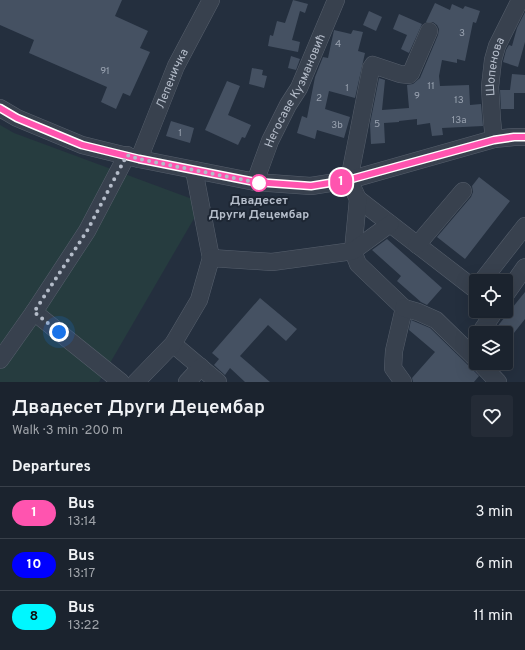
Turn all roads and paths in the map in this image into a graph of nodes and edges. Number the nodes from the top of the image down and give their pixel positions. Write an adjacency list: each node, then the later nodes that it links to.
1 (211, 0): 8 (street, Лепеничка)
2 (336, 0): 11 (street, Негосаве Кузмановић)
3 (520, 0): 7 (street, Шопенова)
4 (429, 31): 10 (street)
5 (0, 108): 8 (street)
6 (525, 137): 7 (street)
7 (494, 140): 10 (street)
8 (133, 157): 9 (street); 24 (street, Лепеничка)
9 (194, 170): 11 (street); 18 (street)
10 (348, 180): 11 (street); 13 (street)
11 (255, 182)
12 (463, 190): 16 (street)
13 (358, 199): 14 (street); 17 (street)
14 (390, 224): 16 (street); 17 (street)
15 (525, 226): 20 (street)
16 (417, 245): 21 (street)
17 (353, 251): 18 (street); 23 (street)
18 (211, 258): 25 (street)
19 (525, 267): 22 (street)
20 (487, 274)
21 (469, 284)
22 (513, 286)
23 (404, 308): 26 (street); 34 (street)
24 (34, 312): 27 (street, Лепеничка); 30 (street)
25 (173, 344): 28 (street); 31 (street)
26 (469, 347)
27 (0, 360)
28 (201, 367): 32 (street); 33 (street)
29 (487, 370): 35 (street)
30 (121, 382)
31 (136, 382)
32 (187, 382)
33 (218, 382)
34 (403, 382)
35 (498, 382)

